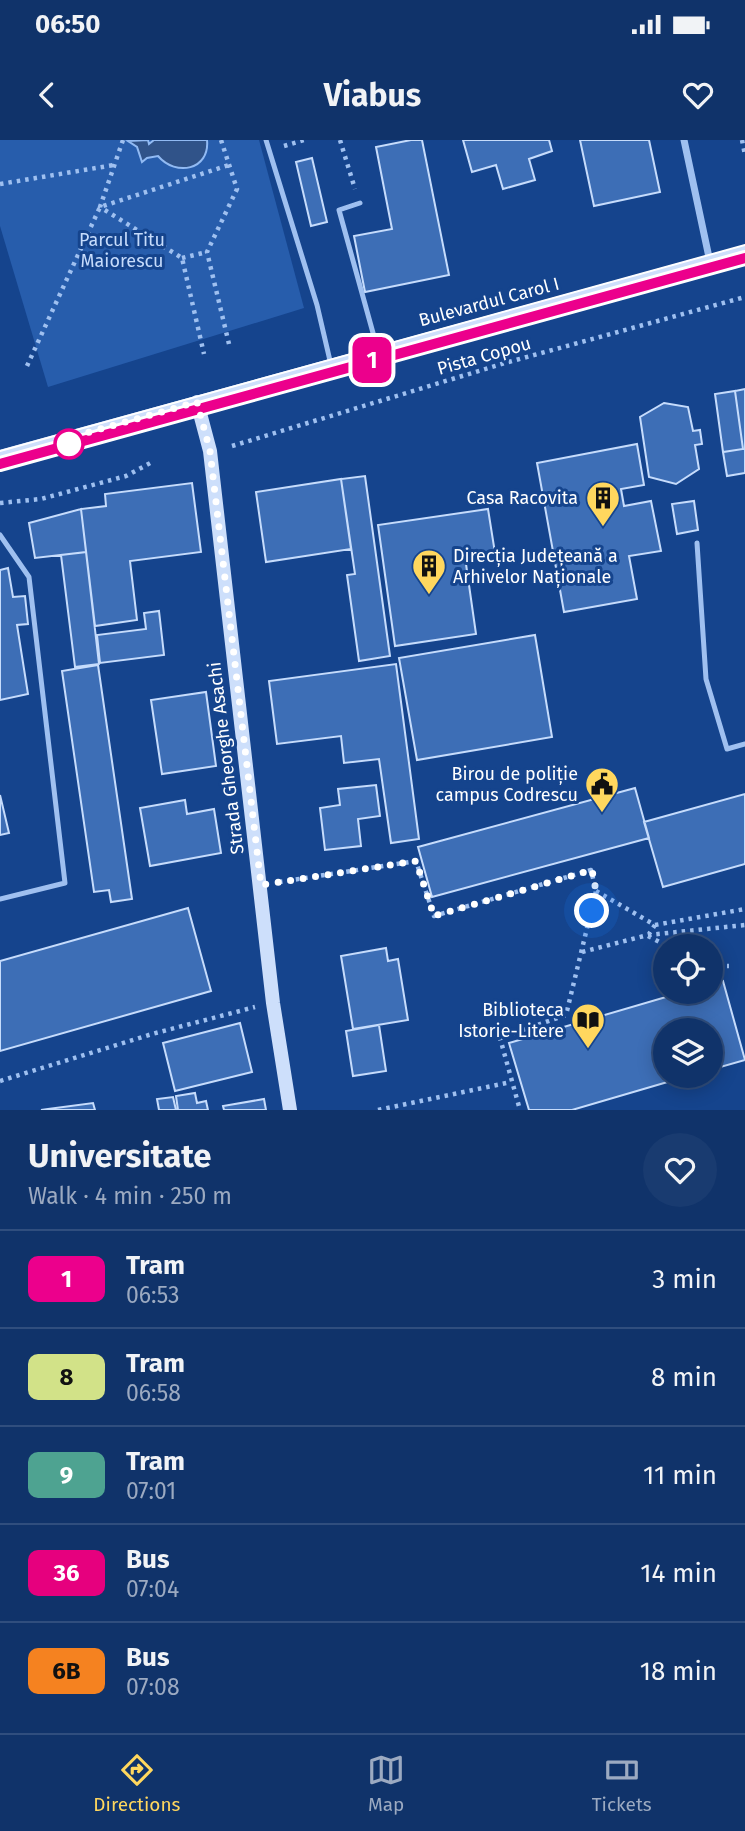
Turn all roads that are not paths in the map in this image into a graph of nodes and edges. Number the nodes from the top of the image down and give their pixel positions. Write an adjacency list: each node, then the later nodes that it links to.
1 (266, 140): 7 (lane)
2 (684, 140): 5 (street)
3 (360, 203): 6 (lane)
4 (745, 252): 5 (main road, Bulevardul Carol I)
5 (710, 262): 6 (main road, Bulevardul Carol I)
6 (378, 352): 7 (main road, Bulevardul Carol I)
7 (331, 365): 8 (main road, Bulevardul Carol I)
8 (197, 402): 9 (main road, Bulevardul Carol I); 14 (main road, Strada Gheorghe Asachi)
9 (0, 457)
10 (0, 535): 13 (lane)
11 (697, 543): 12 (lane)
12 (745, 744)
13 (0, 899)
14 (290, 1110)

